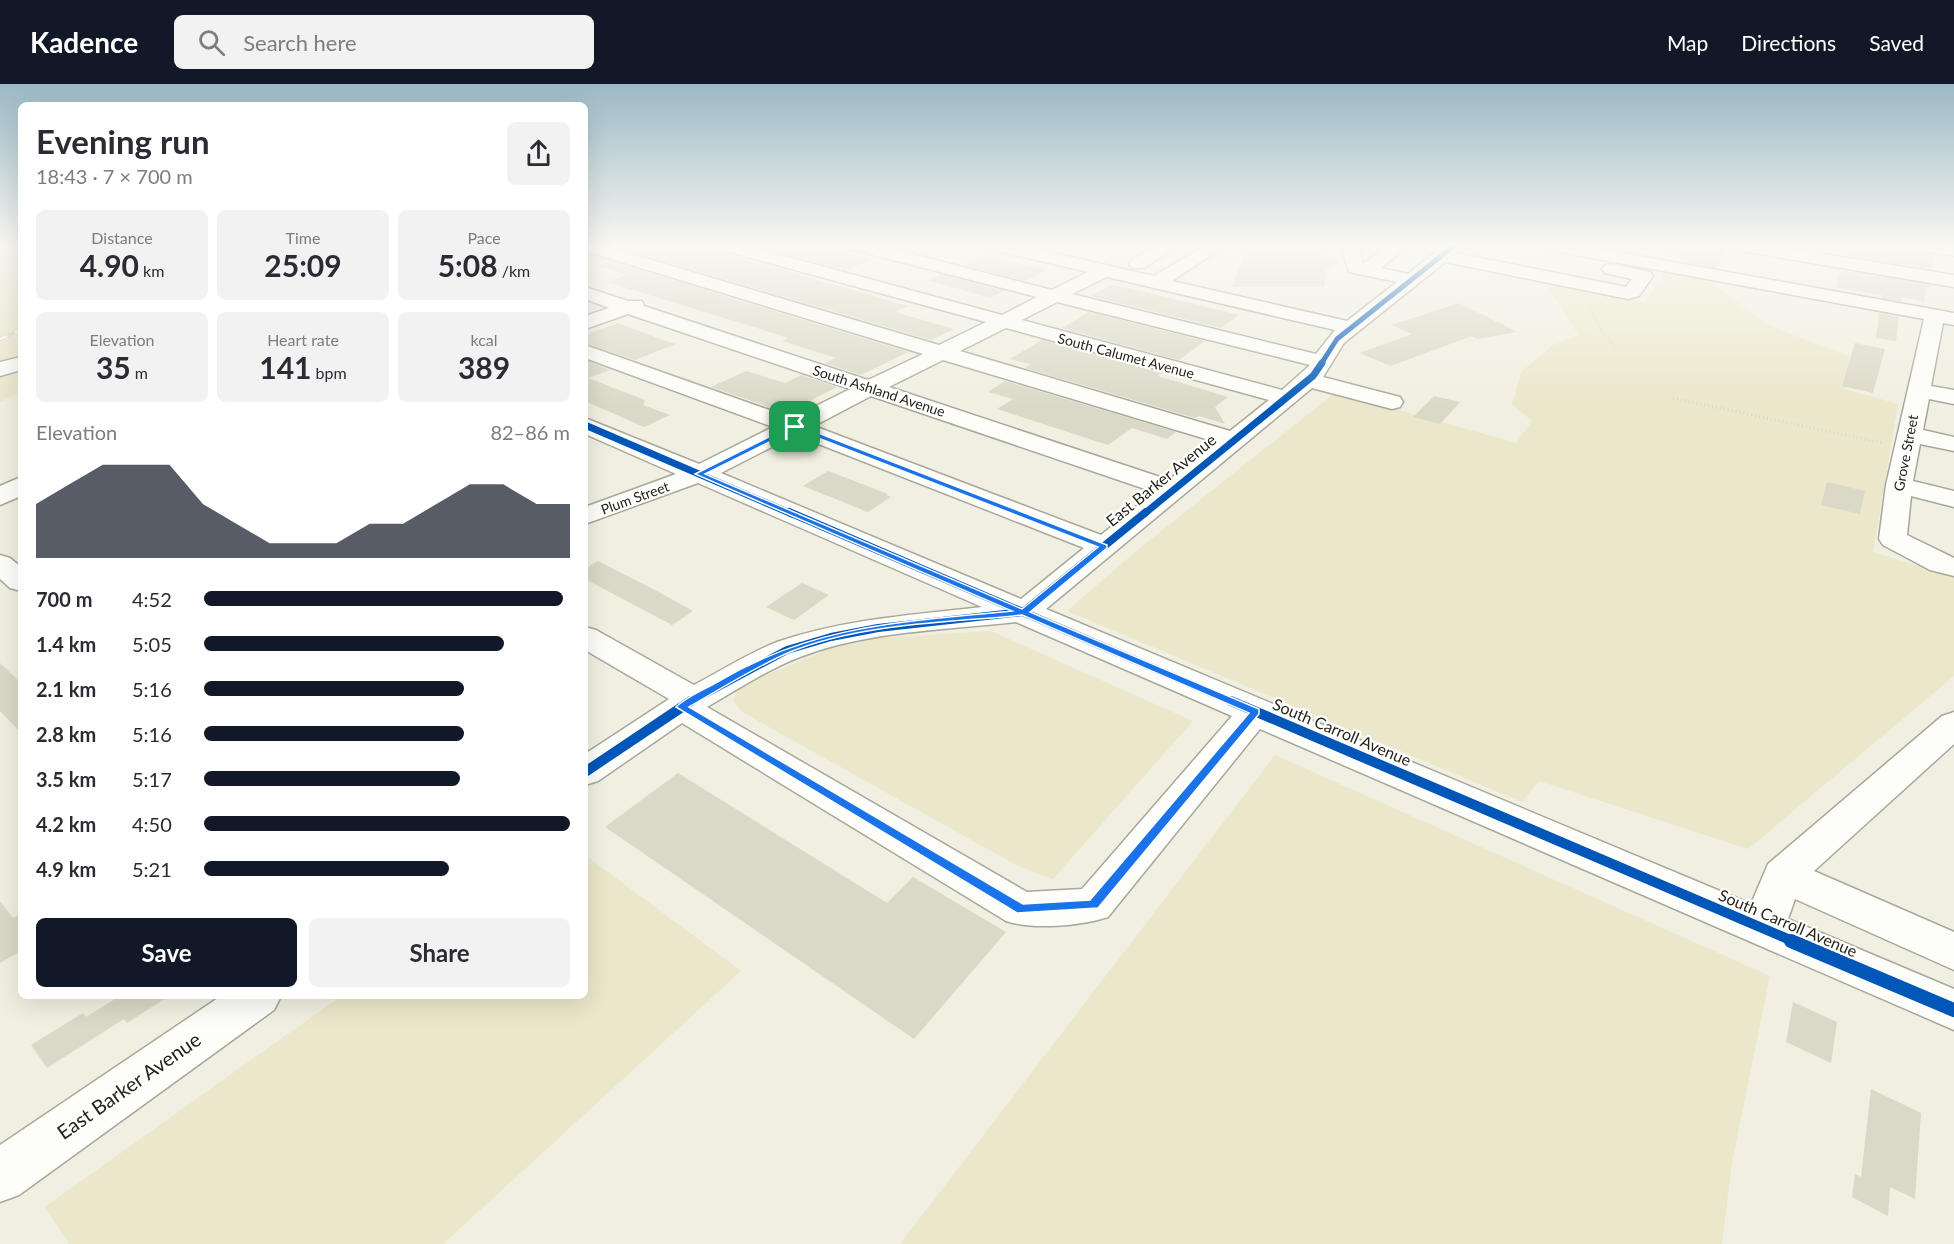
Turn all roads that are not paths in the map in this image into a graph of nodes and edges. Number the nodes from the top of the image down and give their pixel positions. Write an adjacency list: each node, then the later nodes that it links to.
1 (602, 299): 11 (street, South Ashland Avenue)
2 (652, 299): 11 (street)
3 (760, 299): 17 (street)
4 (918, 299): 15 (street, South Calumet Avenue)
5 (1049, 299): 15 (street, Plum Street)
6 (1068, 299): 18 (street)
7 (1240, 299): 14 (street)
8 (1274, 299): 14 (street)
9 (1387, 299): 14 (street, East Barker Avenue)
10 (1848, 299): 12 (street)
11 (627, 308): 13 (street); 22 (street, South Ashland Avenue)
12 (1944, 317): 23 (street, Grove Street)
13 (588, 322)
14 (1359, 322): 18 (street, East Barker Avenue)
15 (1003, 323): 17 (street, Plum Street); 25 (street, South Calumet Avenue)
16 (588, 352): 28 (street)
17 (942, 354): 22 (street, Plum Street); 29 (street)
18 (1323, 362): 21 (street, East Barker Avenue)
19 (18, 364): 20 (street)
20 (0, 369)
21 (1308, 380): 25 (street, East Barker Avenue); 26 (street)
22 (873, 388): 28 (street, Plum Street); 35 (street, South Ashland Avenue)
23 (1919, 390): 24 (street); 30 (street, Grove Street)
24 (1954, 397)
25 (1286, 398): 29 (street, East Barker Avenue)
26 (1392, 402)
27 (588, 426): 32 (street, South Carroll Avenue)
28 (795, 427): 32 (street, Plum Street); 39 (street)
29 (1234, 440): 35 (street, East Barker Avenue)
30 (1908, 441): 31 (street); 33 (street, Grove Street)
31 (1954, 444)
32 (699, 474): 38 (street, Plum Street); 43 (street, South Carroll Avenue)
33 (1899, 485): 37 (street); 41 (street, Grove Street)
34 (18, 487): 36 (street)
35 (1173, 490): 39 (street, East Barker Avenue)
36 (0, 497)
37 (1954, 499)
38 (588, 515)
39 (1104, 546): 43 (street, East Barker Avenue)
40 (0, 564): 42 (street)
41 (1947, 565)
42 (18, 579)
43 (1023, 612): 45 (street); 46 (street, South Carroll Avenue)
44 (588, 639): 45 (street)
45 (688, 703): 46 (street); 48 (street)
46 (1255, 712): 50 (street, South Carroll Avenue)
47 (1954, 724): 49 (street)
48 (588, 770)
49 (1783, 875): 50 (street); 51 (street)
50 (1763, 928): 53 (street, South Carroll Avenue)
51 (1954, 952)
52 (254, 999): 54 (street, East Barker Avenue)
53 (1954, 1010)
54 (0, 1176)

